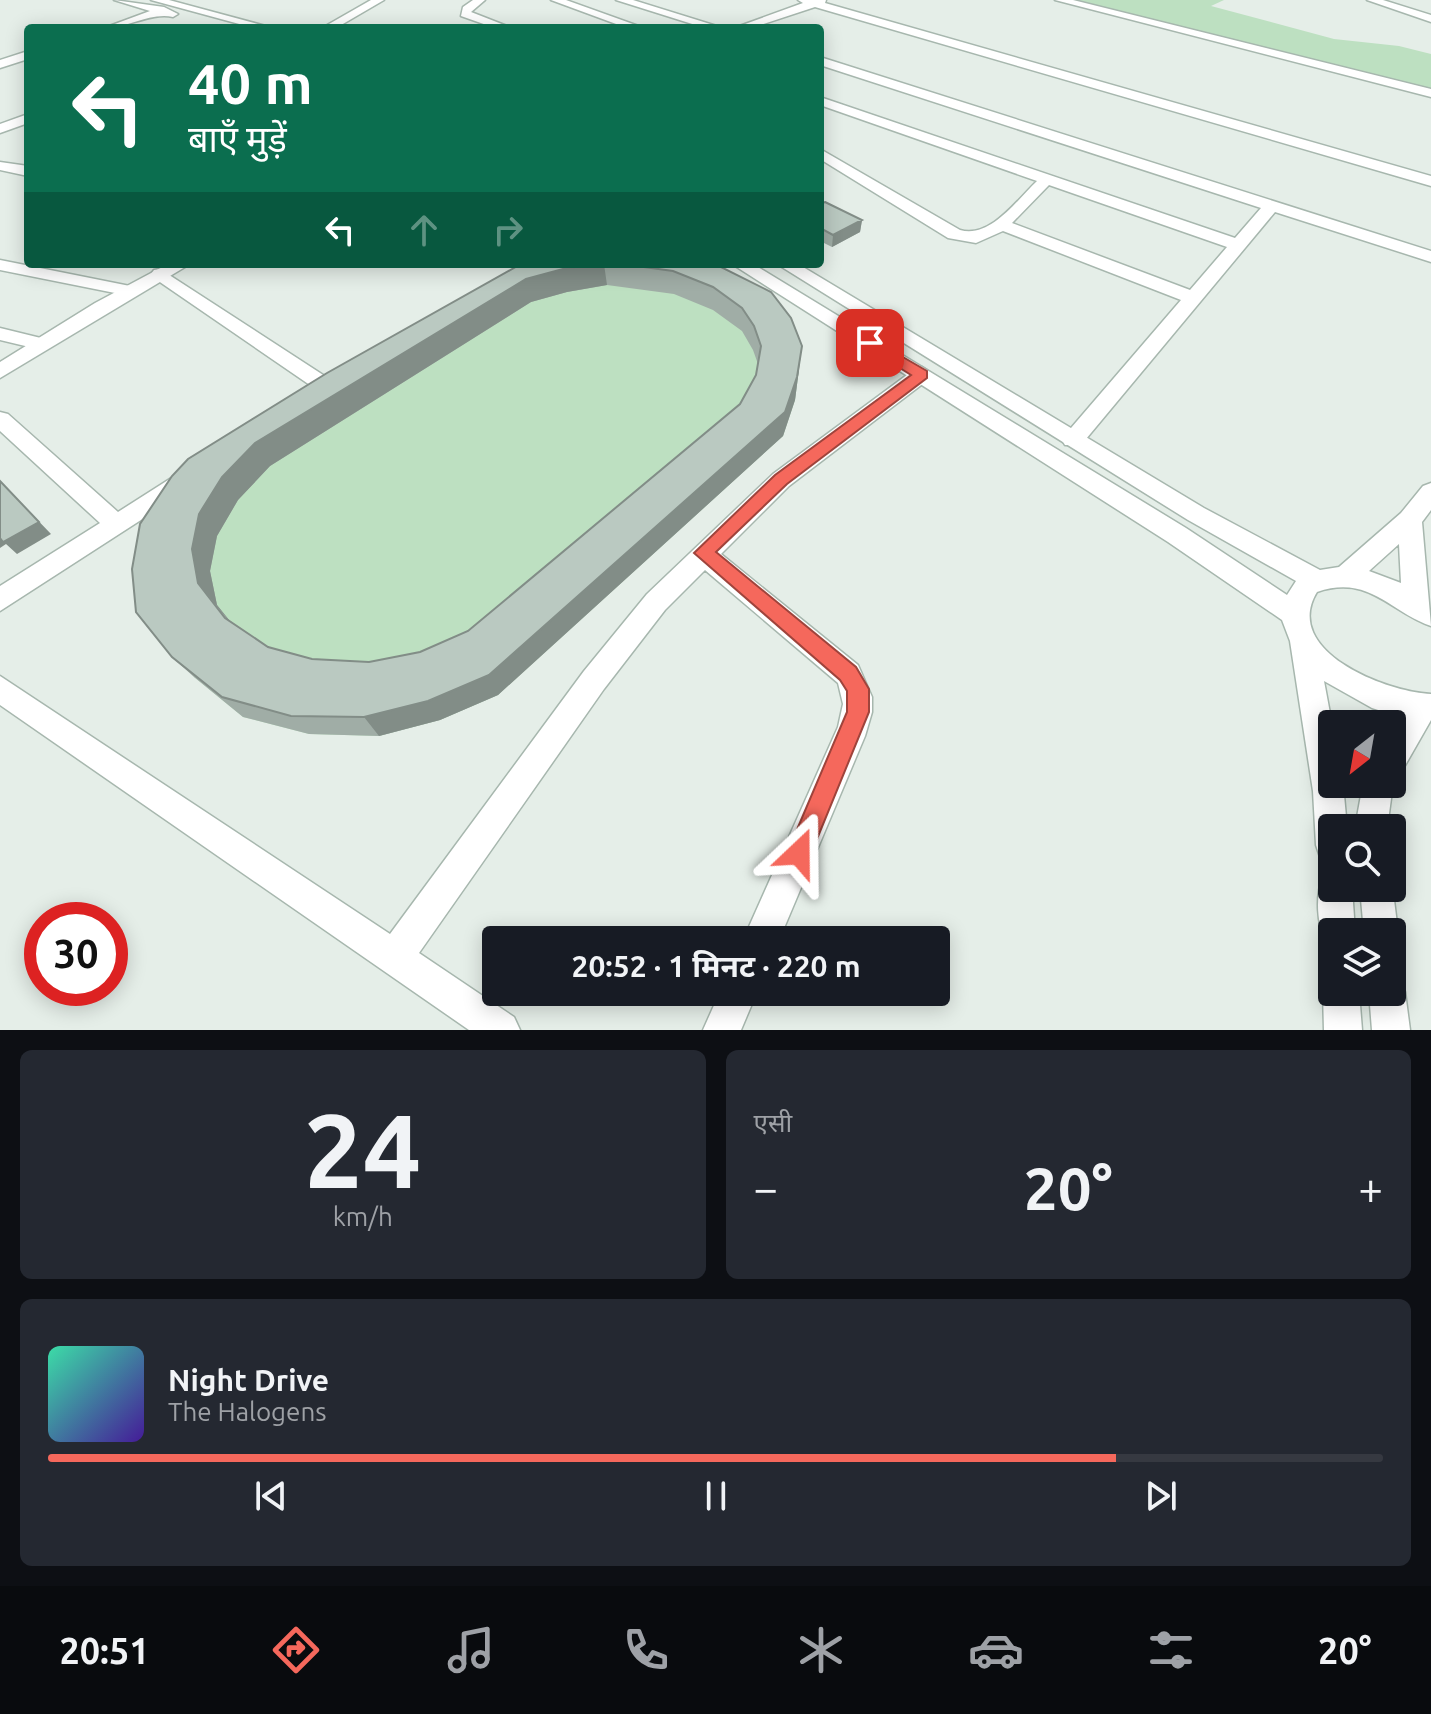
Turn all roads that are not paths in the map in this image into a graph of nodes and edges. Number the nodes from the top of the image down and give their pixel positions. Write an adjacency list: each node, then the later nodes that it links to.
1 (119, 0): 10 (street)
2 (379, 0): 16 (street)
3 (480, 0): 17 (street)
4 (556, 0): 18 (street)
5 (621, 0): 19 (street)
6 (1060, 0): 26 (street)
7 (1372, 0): 11 (street)
8 (813, 1): 20 (street); 34 (street)
9 (215, 2): 10 (street)
10 (178, 7): 12 (street); 13 (street); 14 (street); 15 (street)
11 (1431, 19)
12 (123, 24)
13 (141, 24)
14 (216, 24)
15 (250, 24)
16 (335, 24)
17 (494, 24)
18 (626, 24)
19 (703, 24)
20 (751, 24)
21 (24, 56): 24 (street)
22 (824, 62): 35 (street)
23 (24, 63): 25 (street)
24 (0, 64)
25 (0, 71)
26 (1431, 93)
27 (824, 106): 33 (street)
28 (24, 120): 29 (street)
29 (0, 129)
30 (824, 155): 36 (street)
31 (2, 168): 32 (street)
32 (24, 171)
33 (1047, 179): 36 (street); 37 (street)
34 (1431, 181)
35 (1272, 205): 37 (street); 38 (street)
36 (1000, 224): 45 (street)
37 (1238, 245): 45 (street)
38 (1431, 257)
39 (0, 265): 44 (street)
40 (173, 268): 43 (street)
41 (748, 268): 49 (street)
42 (793, 268): 50 (street)
43 (160, 274): 44 (street); 51 (street)
44 (130, 291): 47 (street)
45 (1193, 298): 54 (street)
46 (0, 334): 47 (street)
47 (42, 344): 48 (street)
48 (0, 371)
49 (922, 374): 52 (street); 59 (street)
50 (1008, 400): 52 (street); 54 (street)
51 (305, 405)
52 (991, 418): 64 (street)
53 (0, 419): 58 (street)
54 (1073, 440): 61 (street)
55 (204, 468): 58 (street)
56 (1431, 492): 57 (street)
57 (1410, 520): 60 (street); 63 (street)
58 (116, 524): 62 (street)
59 (703, 553): 69 (street); 70 (street)
60 (1345, 577): 61 (street); 63 (street)
61 (1316, 580): 64 (street)
62 (0, 600)
63 (1423, 609)
64 (1298, 627): 66 (street); 68 (street)
65 (1, 690): 70 (street)
66 (1426, 708): 67 (street)
67 (1406, 738)
68 (1330, 814)
69 (767, 926)
70 (394, 958): 74 (street)
71 (733, 1006): 75 (street)
72 (1342, 1006): 76 (street)
73 (1388, 1006): 77 (street)
74 (501, 1030)
75 (722, 1030)
76 (1343, 1030)
77 (1391, 1030)

